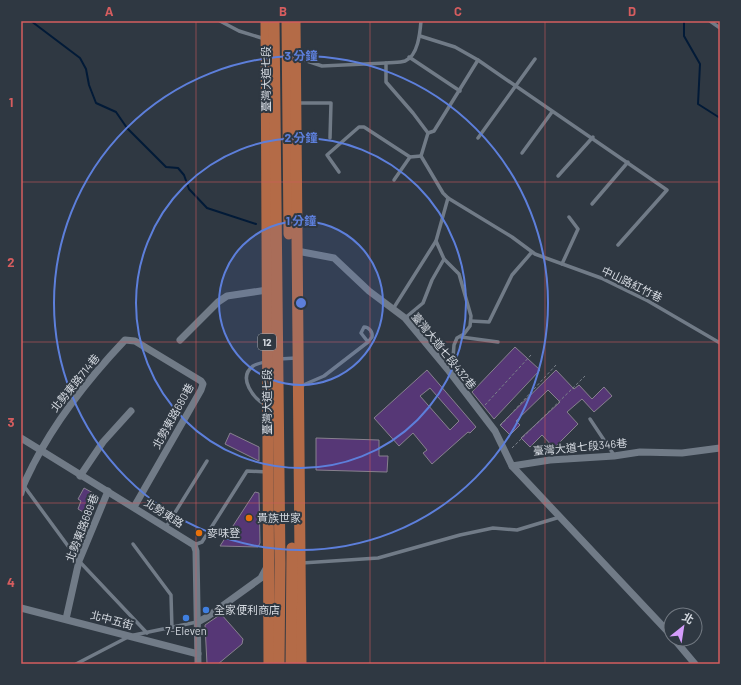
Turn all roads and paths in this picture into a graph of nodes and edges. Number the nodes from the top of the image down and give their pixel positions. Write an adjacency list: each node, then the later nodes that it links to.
1 (220, 21): 10 (lane)
2 (266, 21): 10 (main road, 臺灣大道七段 / 12)
3 (274, 21): 10 (main road, 臺灣大道七段 / 12)
4 (287, 21): 11 (main road, 臺灣大道七段 / 12)
5 (295, 21): 11 (main road, 臺灣大道七段 / 12)
6 (421, 21): 9 (lane)
7 (710, 21): 8 (lane)
8 (720, 28)
9 (420, 36): 12 (lane); 14 (lane)
10 (269, 46): 11 (lane); 40 (main road, 臺灣大道七段 / 12); 52 (main road, 臺灣大道七段 / 12)
11 (292, 55): 15 (lane); 18 (main road, 臺灣大道七段 / 12); 51 (main road, 臺灣大道七段 / 12)
12 (409, 57): 15 (lane); 17 (lane)
13 (535, 59): 16 (lane)
14 (478, 60): 16 (lane); 17 (lane)
15 (386, 63): 20 (lane)
16 (516, 86): 19 (lane); 23 (lane)
17 (460, 91): 20 (lane)
18 (296, 103): 22 (lane); 36 (main road, 臺灣大道七段 / 12)
19 (552, 112): 21 (lane); 24 (lane)
20 (428, 133): 25 (lane)
21 (593, 137): 27 (lane); 29 (lane)
22 (330, 138)
23 (478, 138)
24 (522, 153)
25 (421, 156): 26 (lane); 31 (lane, 中山路紅竹巷)
26 (410, 157): 28 (lane); 30 (lane)
27 (628, 162): 32 (lane); 35 (lane)
28 (339, 172)
29 (558, 176)
30 (394, 180)
31 (448, 198): 34 (lane); 37 (lane, 中山路紅竹巷)
32 (592, 204)
33 (569, 217): 39 (lane)
34 (436, 241): 38 (lane); 41 (lane)
35 (618, 245)
36 (297, 251): 41 (street, 臺灣大道七段432巷); 51 (main road, 臺灣大道七段 / 12)
37 (532, 252): 39 (lane, 中山路紅竹巷); 43 (lane)
38 (444, 259): 42 (lane); 43 (lane)
39 (562, 264): 49 (lane, 中山路紅竹巷)
40 (267, 290): 45 (street); 52 (main road, 臺灣大道七段 / 12)
41 (393, 309): 42 (street, 臺灣大道七段432巷)
42 (405, 318): 54 (street, 臺灣大道七段432巷)
43 (471, 320): 44 (lane)
44 (460, 337): 48 (lane); 54 (lane)
45 (180, 340)
46 (135, 341): 64 (street, 北勢東路714巷); 74 (street, 北勢東路680巷)
47 (368, 342): 56 (lane)
48 (498, 342)
49 (720, 343)
50 (531, 355): 59 (path)
51 (294, 358): 52 (lane); 56 (main road, 臺灣大道七段 / 12); 81 (main road, 臺灣大道七段 / 12)
52 (272, 360): 57 (main road, 臺灣大道七段 / 12); 57 (lane)
53 (556, 365): 61 (path)
54 (449, 371): 59 (street, 臺灣大道七段432巷)
55 (585, 376): 65 (path)
56 (298, 387): 81 (main road, 臺灣大道七段 / 12)
57 (272, 406): 69 (main road, 臺灣大道七段 / 12); 80 (main road, 臺灣大道七段 / 12)
58 (131, 411): 70 (street)
59 (479, 411): 61 (street, 臺灣大道七段432巷)
60 (590, 419): 66 (lane)
61 (495, 431): 65 (street, 臺灣大道七段432巷)
62 (21, 438): 64 (street, 北勢東路)
63 (720, 448): 66 (street, 臺灣大道七段346巷)
64 (41, 450): 70 (street, 北勢東路); 71 (street)
65 (506, 454): 68 (street, 臺灣大道七段432巷)
66 (614, 456): 68 (street, 臺灣大道七段346巷)
67 (207, 462): 76 (lane)
68 (512, 466): 75 (street)
69 (268, 472): 78 (lane); 80 (main road, 臺灣大道七段 / 12)
70 (80, 476): 72 (street, 北勢東路)
71 (23, 485): 73 (street); 79 (lane)
72 (108, 491): 74 (street, 北勢東路); 79 (street, 北勢東路689巷)
73 (21, 493)
74 (134, 507): 76 (street, 北勢東路)
75 (561, 517): 81 (lane); 85 (street)
76 (166, 527): 78 (street, 北勢東路)
77 (133, 544): 86 (lane)
78 (194, 545): 84 (street)
79 (79, 561): 83 (street, 北勢東路689巷); 87 (lane)
80 (274, 563): 81 (street); 84 (street); 93 (main road, 臺灣大道七段 / 12); 94 (main road, 臺灣大道七段 / 12)
81 (296, 563): 95 (main road, 臺灣大道七段 / 12); 96 (main road, 臺灣大道七段 / 12)
82 (21, 608): 83 (street, 北中五街)
83 (66, 619): 88 (street, 北中五街)
84 (198, 622): 86 (lane); 90 (street)
85 (663, 626)
86 (172, 629): 87 (lane)
87 (147, 633): 88 (lane)
88 (131, 636): 90 (street, 北中五街); 91 (lane)
89 (681, 647): 97 (street)
90 (198, 654): 92 (street)
91 (76, 664)
92 (198, 664)
93 (269, 664)
94 (279, 664)
95 (292, 664)
96 (301, 664)
97 (695, 664)

